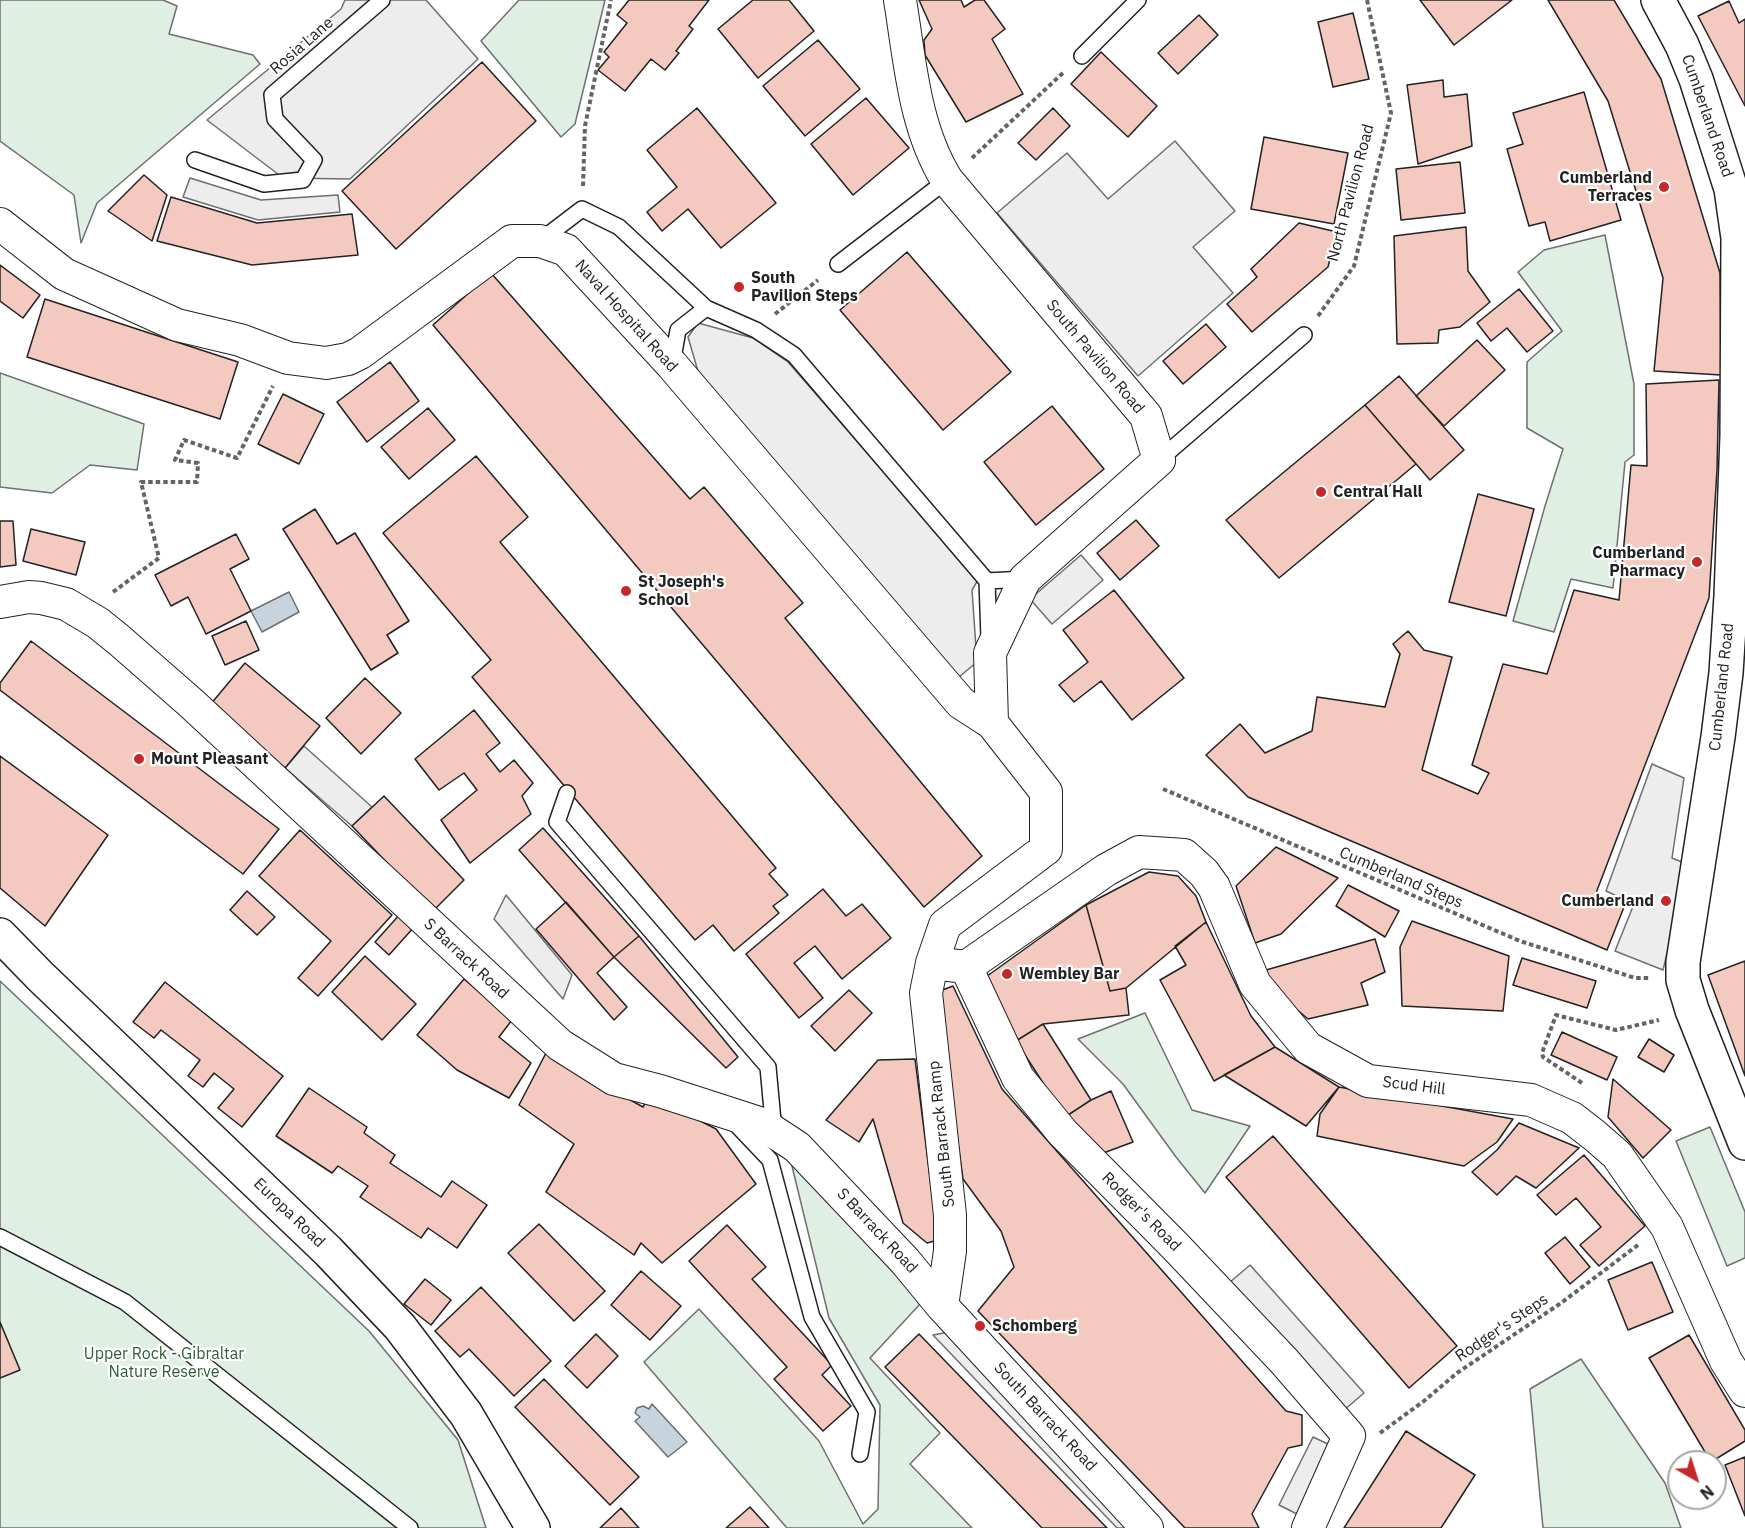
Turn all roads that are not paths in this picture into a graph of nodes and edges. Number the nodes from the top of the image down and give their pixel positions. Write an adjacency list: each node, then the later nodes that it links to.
1 (382, 0): 6 (lane, Rosia Lane)
2 (900, 0): 7 (street, South Pavilion Road)
3 (1138, 0): 5 (lane)
4 (1667, 5): 26 (main road, Cumberland Road)
5 (1082, 56)
6 (195, 160)
7 (947, 180): 10 (lane); 14 (street, South Pavilion Road)
8 (0, 224): 9 (street, Naval Hospital Road)
9 (540, 241): 11 (lane); 13 (street, Naval Hospital Road)
10 (838, 264)
11 (706, 308): 13 (lane); 16 (lane)
12 (1304, 335): 14 (lane)
13 (672, 365): 19 (street, Naval Hospital Road)
14 (1159, 459): 15 (street)
15 (1025, 579): 16 (lane); 18 (street)
16 (987, 581): 18 (lane)
17 (0, 602): 24 (street, S Barrack Road)
18 (990, 653): 19 (street)
19 (992, 723): 22 (street, Naval Hospital Road)
20 (567, 793): 25 (lane)
21 (0, 935): 32 (main road, Europa Road)
22 (932, 963): 23 (street); 28 (street, South Barrack Ramp)
23 (966, 967): 29 (street, Scud Hill); 34 (street, Rodger's Road)
24 (725, 1113): 25 (street, S Barrack Road); 30 (lane)
25 (774, 1132): 28 (street, S Barrack Road)
26 (1745, 1143)
27 (0, 1237): 31 (lane)
28 (942, 1306): 33 (street, South Barrack Road)
29 (1745, 1391)
30 (860, 1454)
31 (410, 1528)
32 (533, 1528)
33 (1148, 1528)
34 (1308, 1528)

